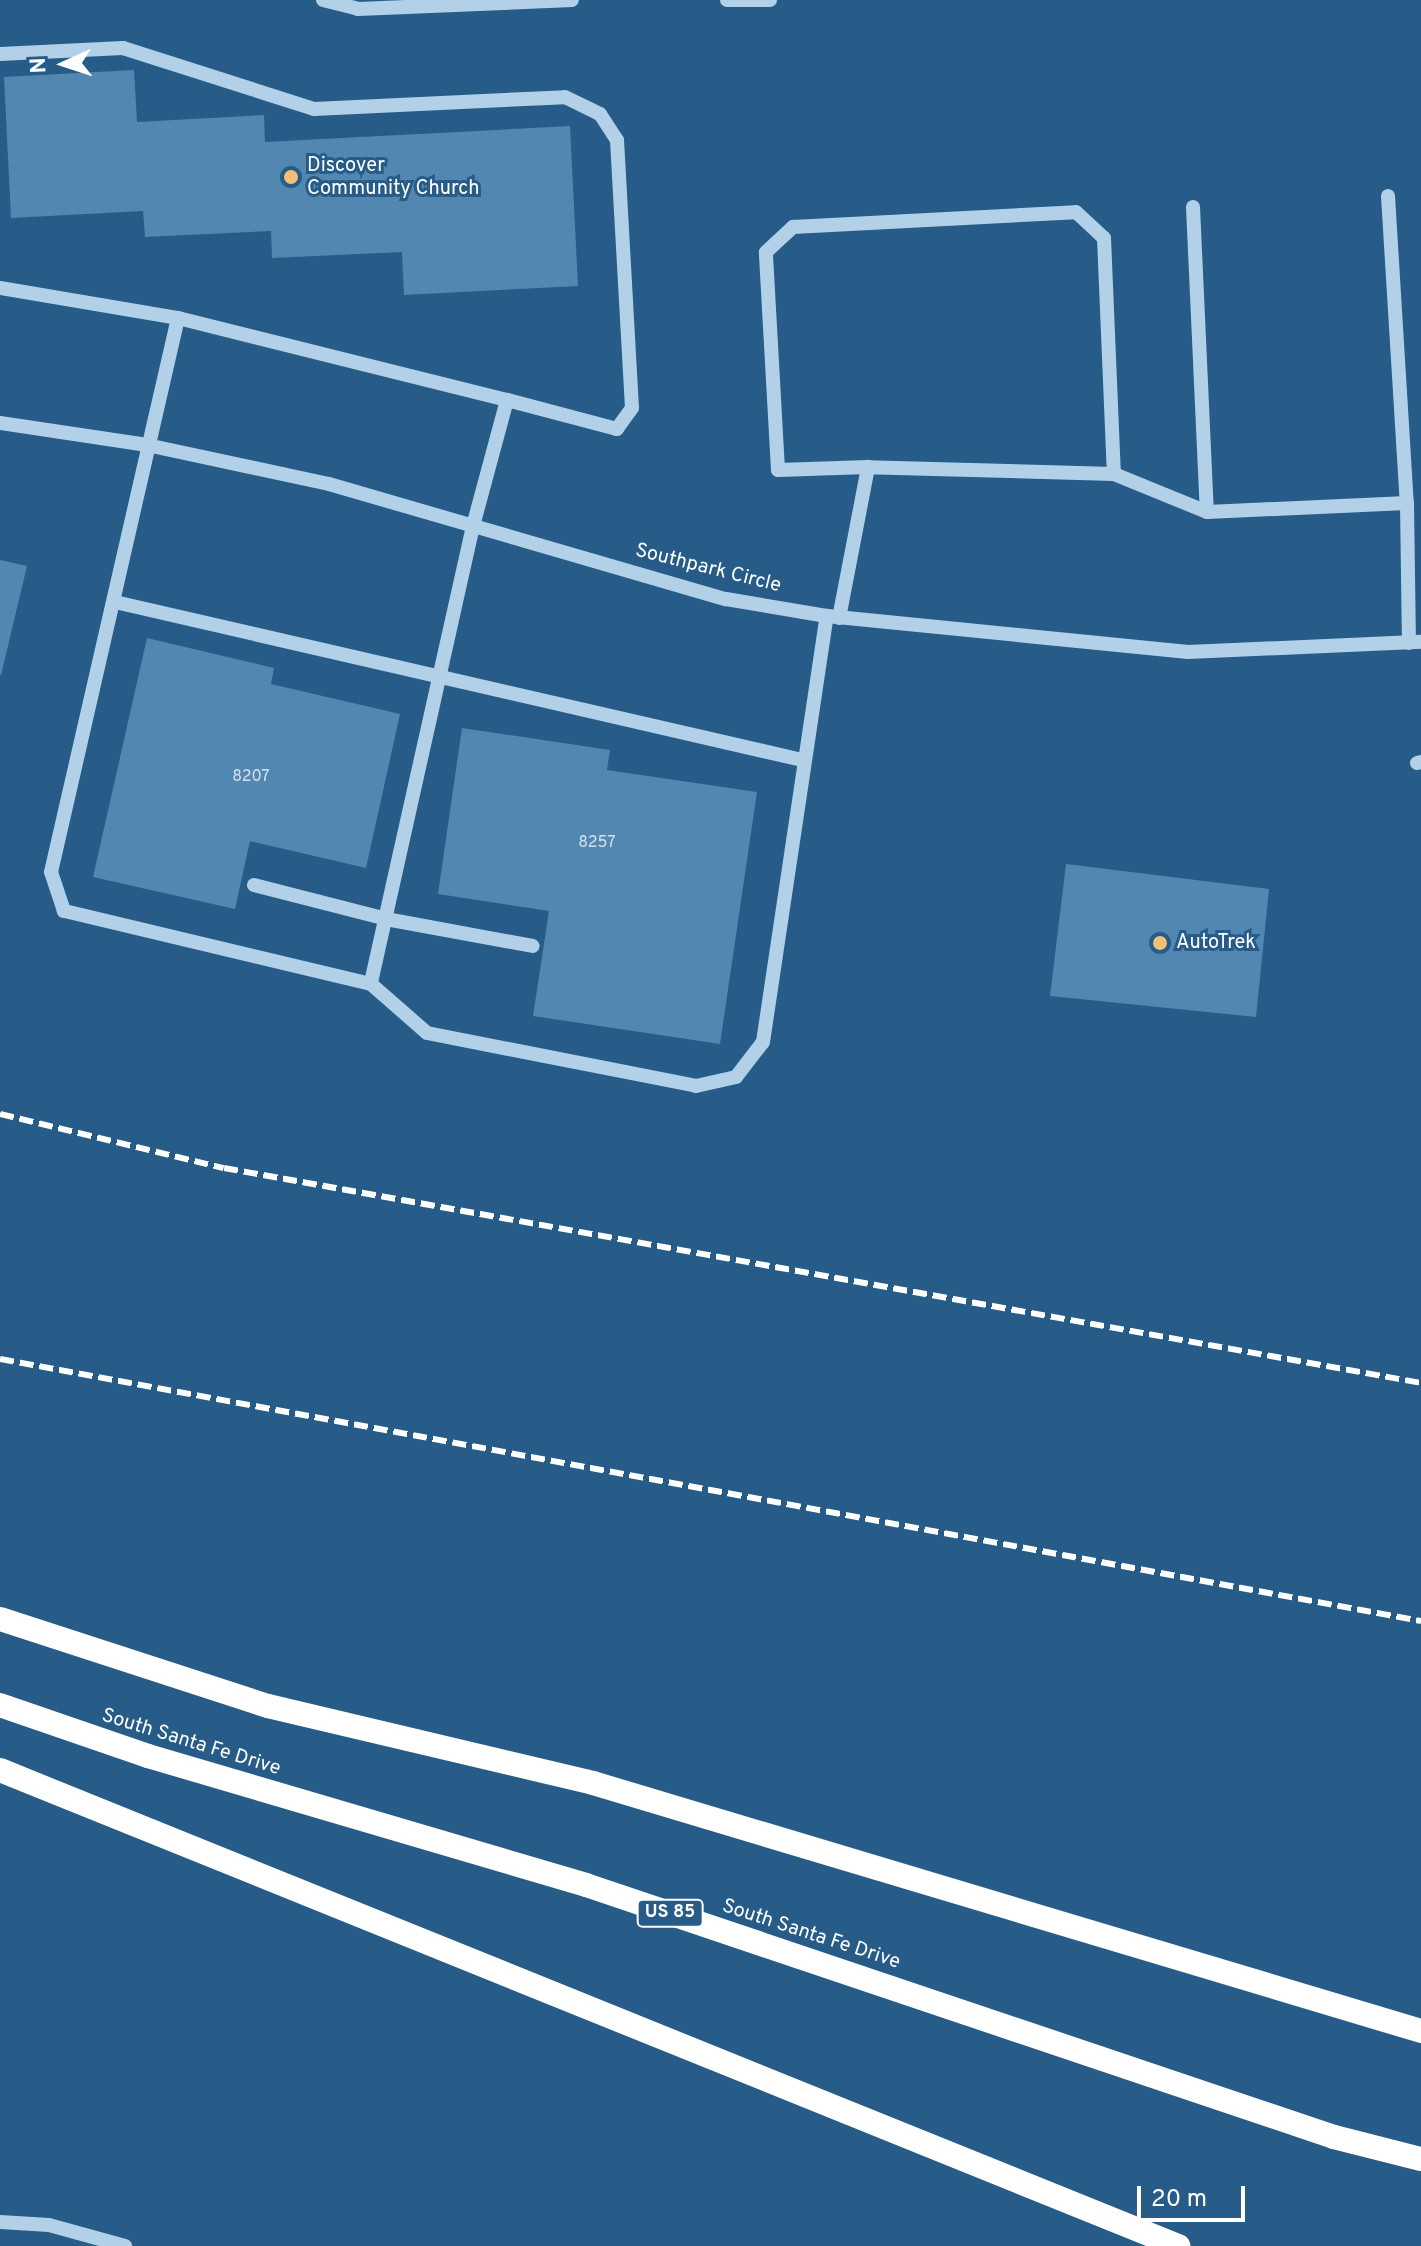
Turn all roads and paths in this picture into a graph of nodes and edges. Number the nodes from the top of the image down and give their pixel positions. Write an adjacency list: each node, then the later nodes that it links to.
1 (323, 0): 2 (street)
2 (572, 0)
3 (727, 0): 4 (street)
4 (770, 0)
5 (0, 54): 10 (street)
6 (1388, 196): 15 (street)
7 (1193, 207): 16 (street)
8 (0, 288): 9 (street)
9 (178, 318): 10 (street); 12 (street)
10 (507, 400): 17 (street)
11 (0, 423): 12 (street, Southpark Circle)
12 (147, 445): 17 (street, Southpark Circle); 18 (street)
13 (868, 467): 14 (street); 14 (street); 19 (street)
14 (1114, 474): 16 (street)
15 (1407, 503): 16 (street); 20 (street)
16 (1207, 512)
17 (473, 526): 19 (street, Southpark Circle); 21 (street)
18 (115, 602): 21 (street); 26 (street)
19 (833, 617): 20 (street, Southpark Circle); 22 (street)
20 (1415, 642)
21 (442, 678): 22 (street); 24 (street)
22 (802, 760): 26 (street)
23 (254, 885): 24 (street)
24 (386, 919): 25 (street); 26 (street)
25 (533, 946)
26 (371, 984)
27 (0, 1619): 30 (highway)
28 (0, 1705): 31 (highway, South Santa Fe Drive / US 85)
29 (0, 1770): 34 (highway)
30 (1421, 2031)
31 (1421, 2159)
32 (0, 2222): 33 (street)
33 (125, 2246)
34 (1178, 2246)

